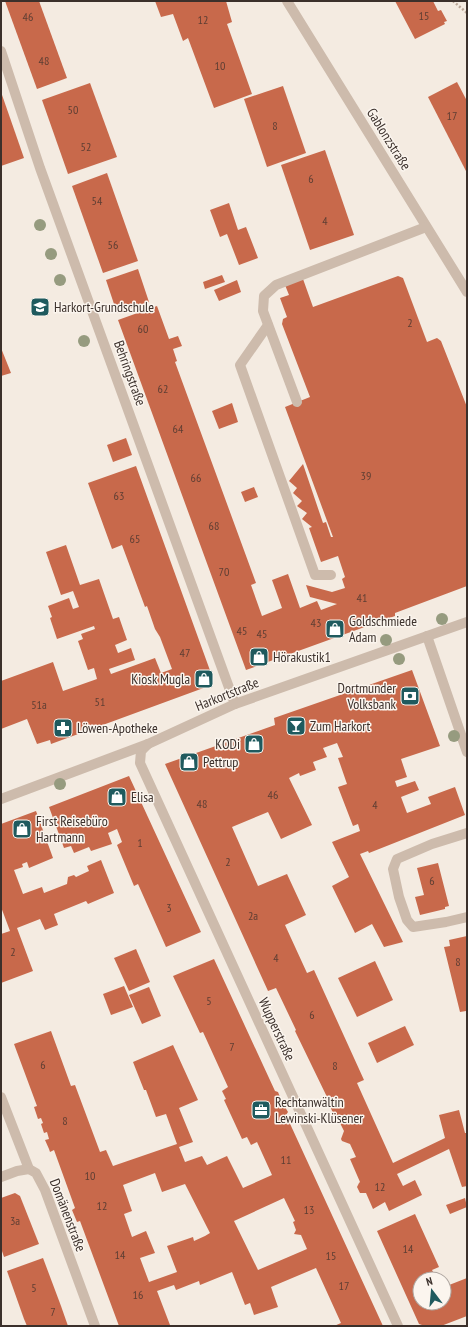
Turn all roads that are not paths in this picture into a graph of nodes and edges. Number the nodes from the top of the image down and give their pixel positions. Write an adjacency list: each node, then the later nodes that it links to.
1 (287, 1): 3 (street, Gablonzstraße)
2 (1, 51): 10 (street, Behringstraße)
3 (426, 227): 4 (street, Gablonzstraße); 5 (street)
4 (467, 292)
5 (268, 326): 6 (street); 7 (street)
6 (297, 402)
7 (330, 575)
8 (467, 622): 9 (street, Harkortstraße)
9 (427, 636): 10 (street, Harkortstraße); 12 (street)
10 (235, 704): 11 (street, Harkortstraße)
11 (148, 744): 13 (street, Harkortstraße); 20 (street, Wupperstraße)
12 (467, 752)
13 (1, 799)
14 (467, 833): 15 (street)
15 (467, 917)
16 (1, 1097): 17 (street, Domänenstraße)
17 (28, 1169): 18 (street); 19 (street, Domänenstraße)
18 (1, 1177)
19 (95, 1326)
20 (398, 1326)

